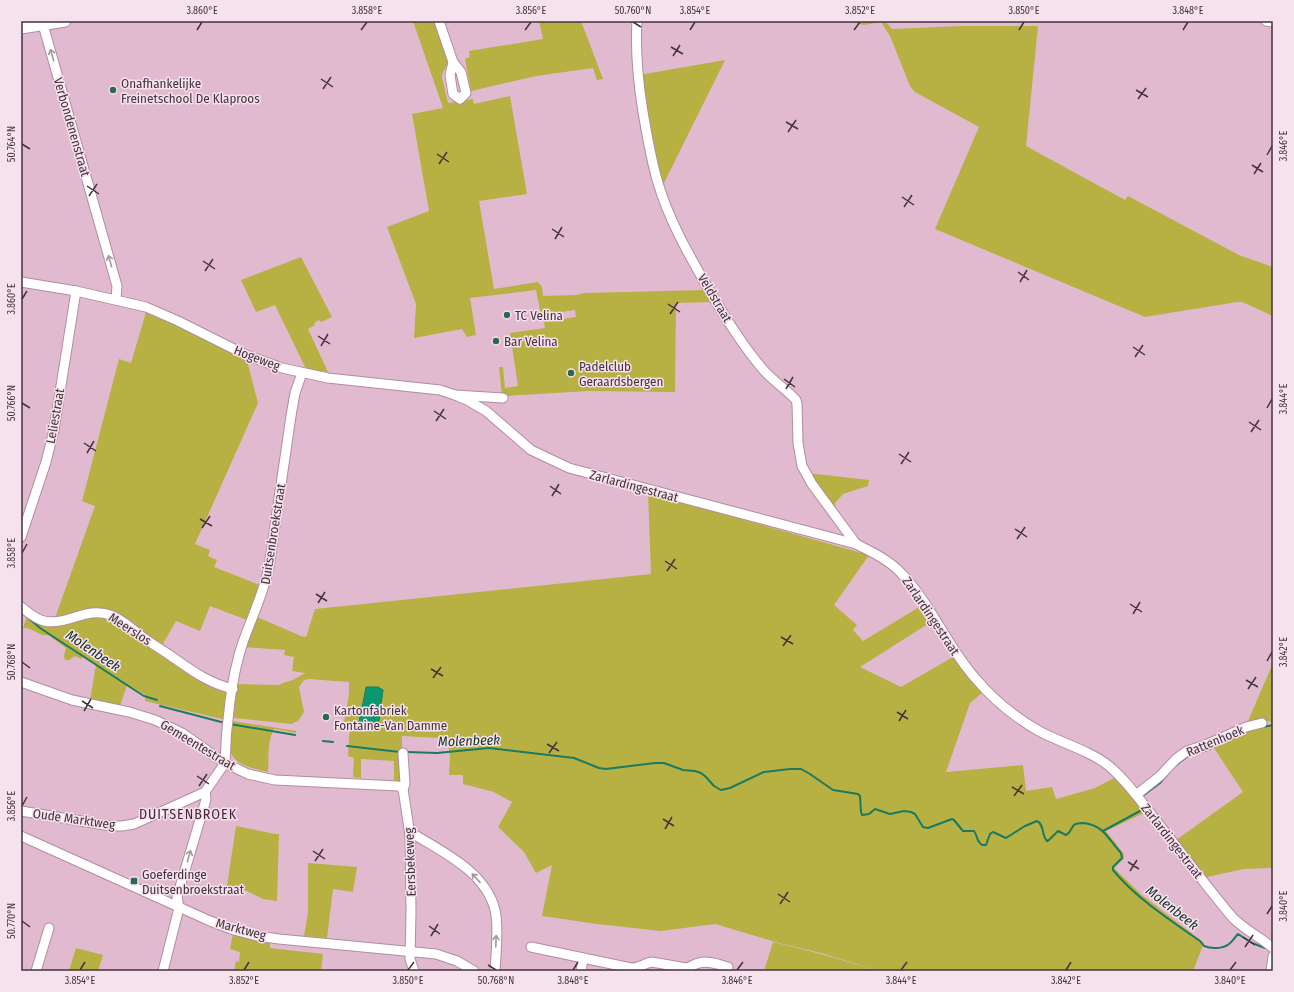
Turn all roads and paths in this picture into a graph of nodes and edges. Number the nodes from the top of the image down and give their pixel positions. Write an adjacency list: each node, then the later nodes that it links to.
1 (65, 21): 6 (main road)
2 (439, 21): 8 (street)
3 (637, 21): 16 (street, Veldstraat)
4 (1266, 21): 5 (street)
5 (1273, 22)
6 (43, 23): 7 (main road); 11 (street, Verbondenenstraat, one-way to 6)
7 (21, 28)
8 (453, 62)
9 (21, 282): 10 (street, Hogeweg)
10 (76, 291): 11 (street, Hogeweg); 15 (street, Leliestraat)
11 (116, 299): 12 (street, Hogeweg)
12 (302, 373): 13 (street, Hogeweg); 19 (street, Duitsenbroekstraat)
13 (455, 395): 14 (street, Hogeweg); 16 (street, Zarlardingestraat)
14 (503, 398)
15 (21, 537)
16 (856, 544): 25 (street, Zarlardingestraat)
17 (21, 607): 19 (street, Meerslos)
18 (21, 682): 22 (street, Gemeentestraat)
19 (233, 689): 22 (street, Duitsenbroekstraat)
20 (1262, 723): 25 (street, Rattenhoek)
21 (403, 753): 23 (street, Eersbekeweg)
22 (225, 763): 23 (street, Gemeentestraat); 24 (street)
23 (403, 789): 27 (street, Eersbekeweg)
24 (205, 792): 26 (street, Oude Marktweg); 29 (street, one-way to 24)
25 (1136, 795): 31 (street, Zarlardingestraat)
26 (21, 811)
27 (410, 835): 35 (street, Eersbekeweg); 44 (street, one-way to 27)
28 (21, 836): 29 (street, Marktweg)
29 (179, 908): 35 (street, Marktweg); 40 (street)
30 (49, 928): 41 (street)
31 (1260, 938): 32 (street, Zarlardingestraat); 34 (street, Zarlardingestraat)
32 (1273, 940)
33 (531, 947): 37 (street)
34 (1273, 948)
35 (411, 951): 42 (street, Eersbekeweg); 43 (street, Marktweg)
36 (1273, 956): 39 (street)
37 (583, 958): 38 (street); 45 (street)
38 (728, 967)
39 (1273, 967): 46 (street)
40 (163, 970)
41 (36, 971)
42 (414, 971)
43 (474, 971)
44 (495, 971)
45 (581, 971)
46 (1271, 971)

